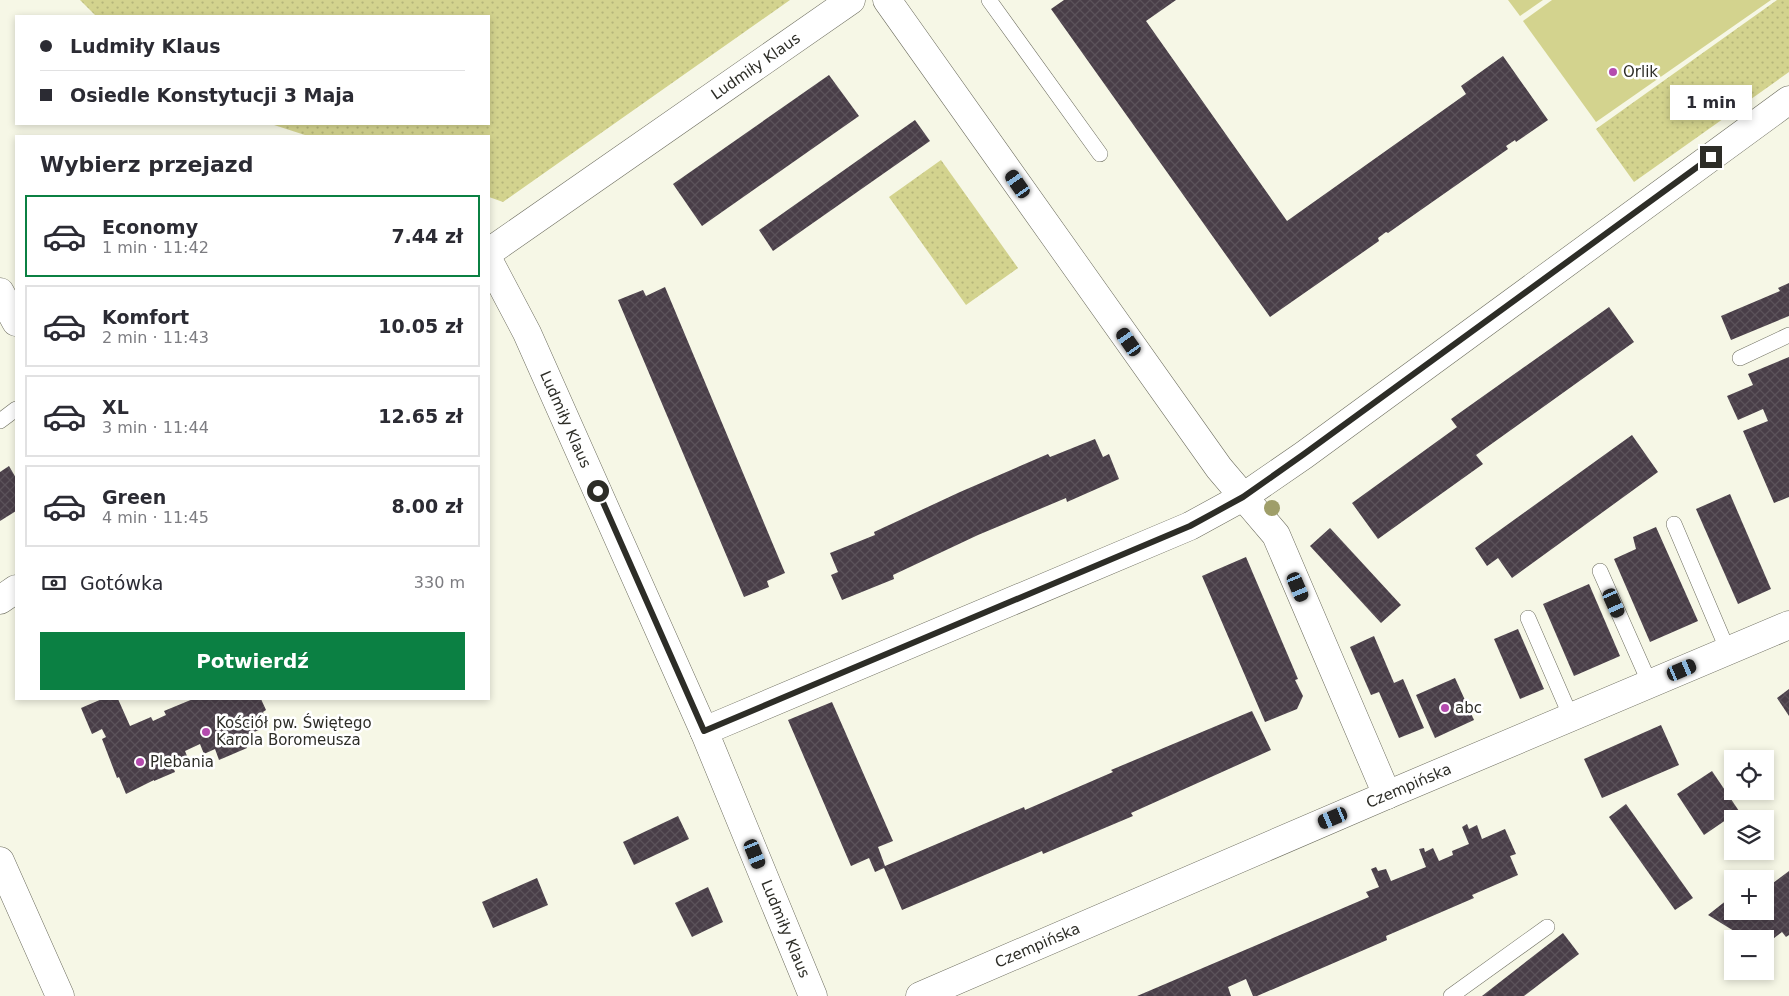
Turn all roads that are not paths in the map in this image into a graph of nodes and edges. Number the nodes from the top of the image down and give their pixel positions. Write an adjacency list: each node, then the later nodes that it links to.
1 (851, 0): 6 (street, Ludmiły Klaus)
2 (887, 0): 14 (street)
3 (989, 0): 5 (lane)
4 (1789, 100): 14 (street)
5 (1100, 154)
6 (490, 251)
7 (490, 263): 24 (street, Ludmiły Klaus)
8 (0, 292): 9 (street)
9 (15, 320)
10 (1789, 335): 11 (lane)
11 (1740, 358)
12 (15, 410): 13 (lane)
13 (0, 421)
14 (1243, 497): 24 (street); 25 (street)
15 (1674, 524): 21 (lane)
16 (1600, 571): 22 (lane)
17 (15, 590): 18 (street)
18 (0, 600)
19 (1528, 618): 23 (lane)
20 (1789, 625): 21 (street, Czempińska)
21 (1728, 651): 22 (street, Czempińska)
22 (1650, 684): 23 (street, Czempińska)
23 (1570, 717): 25 (street, Czempińska)
24 (704, 731): 29 (street, Ludmiły Klaus)
25 (1387, 795): 30 (street, Czempińska)
26 (0, 861): 28 (street)
27 (1547, 926): 31 (lane)
28 (60, 996)
29 (813, 996)
30 (920, 996)
31 (1451, 996)

